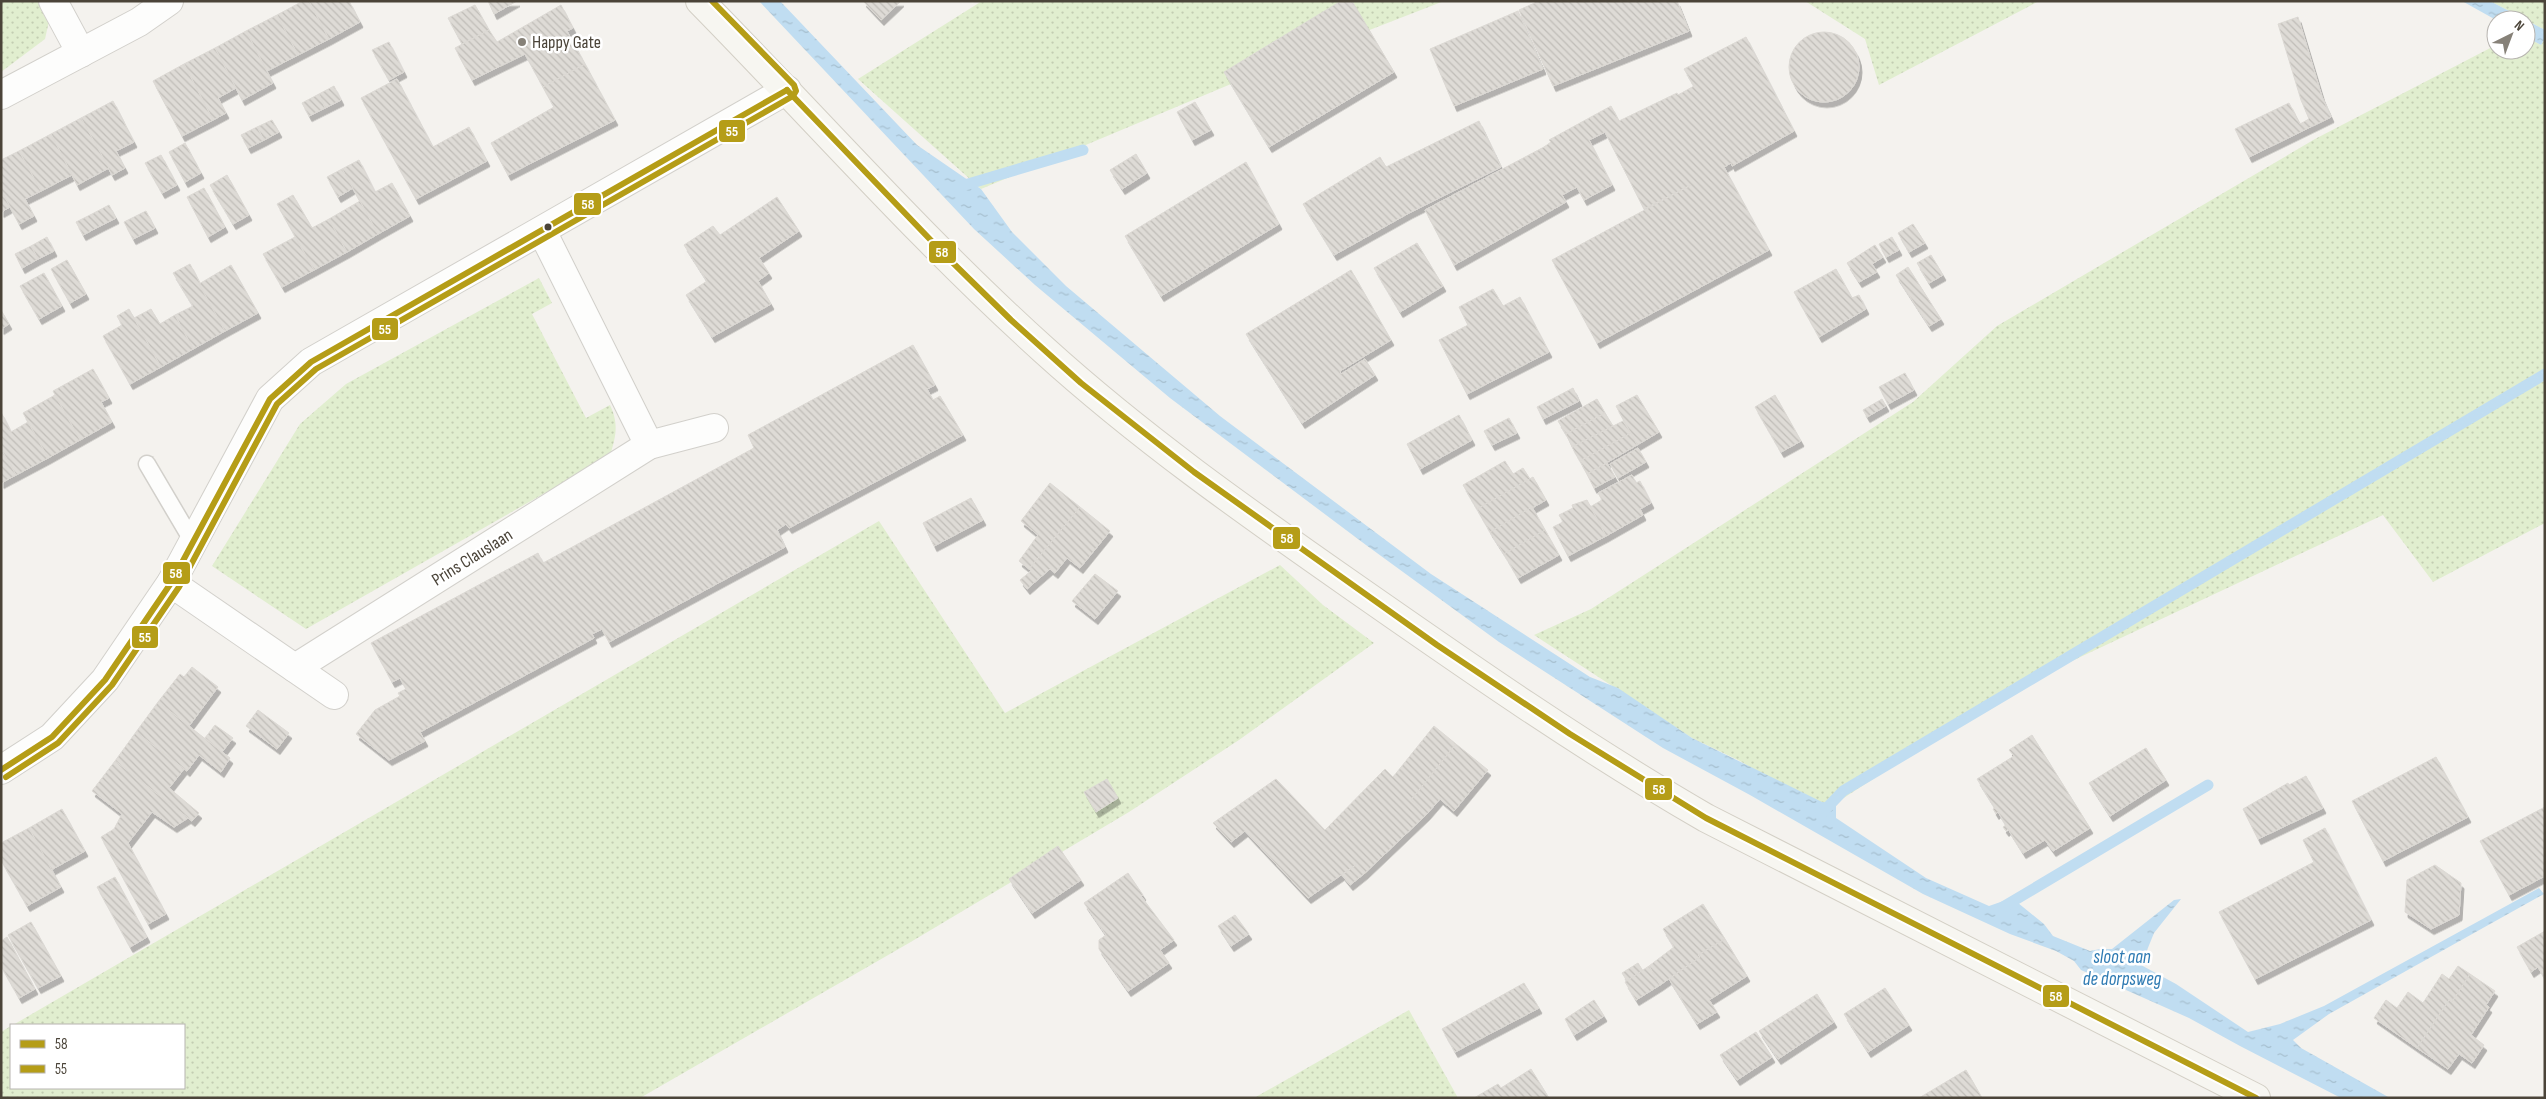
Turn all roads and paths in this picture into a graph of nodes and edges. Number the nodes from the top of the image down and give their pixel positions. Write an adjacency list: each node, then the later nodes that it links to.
1 (53, 1): 4 (street)
2 (169, 1): 4 (street)
3 (700, 1): 5 (street)
4 (80, 53): 6 (street)
5 (787, 90): 7 (street); 16 (street)
6 (1, 95)
7 (542, 231): 9 (street); 11 (street)
8 (714, 428): 9 (street, Prins Clauslaan)
9 (649, 446): 13 (street, Prins Clauslaan)
10 (147, 464): 11 (lane)
11 (193, 542): 12 (street)
12 (171, 583): 13 (street); 15 (street)
13 (295, 668): 14 (street)
14 (334, 695)
15 (1, 770)
16 (2256, 1098)

